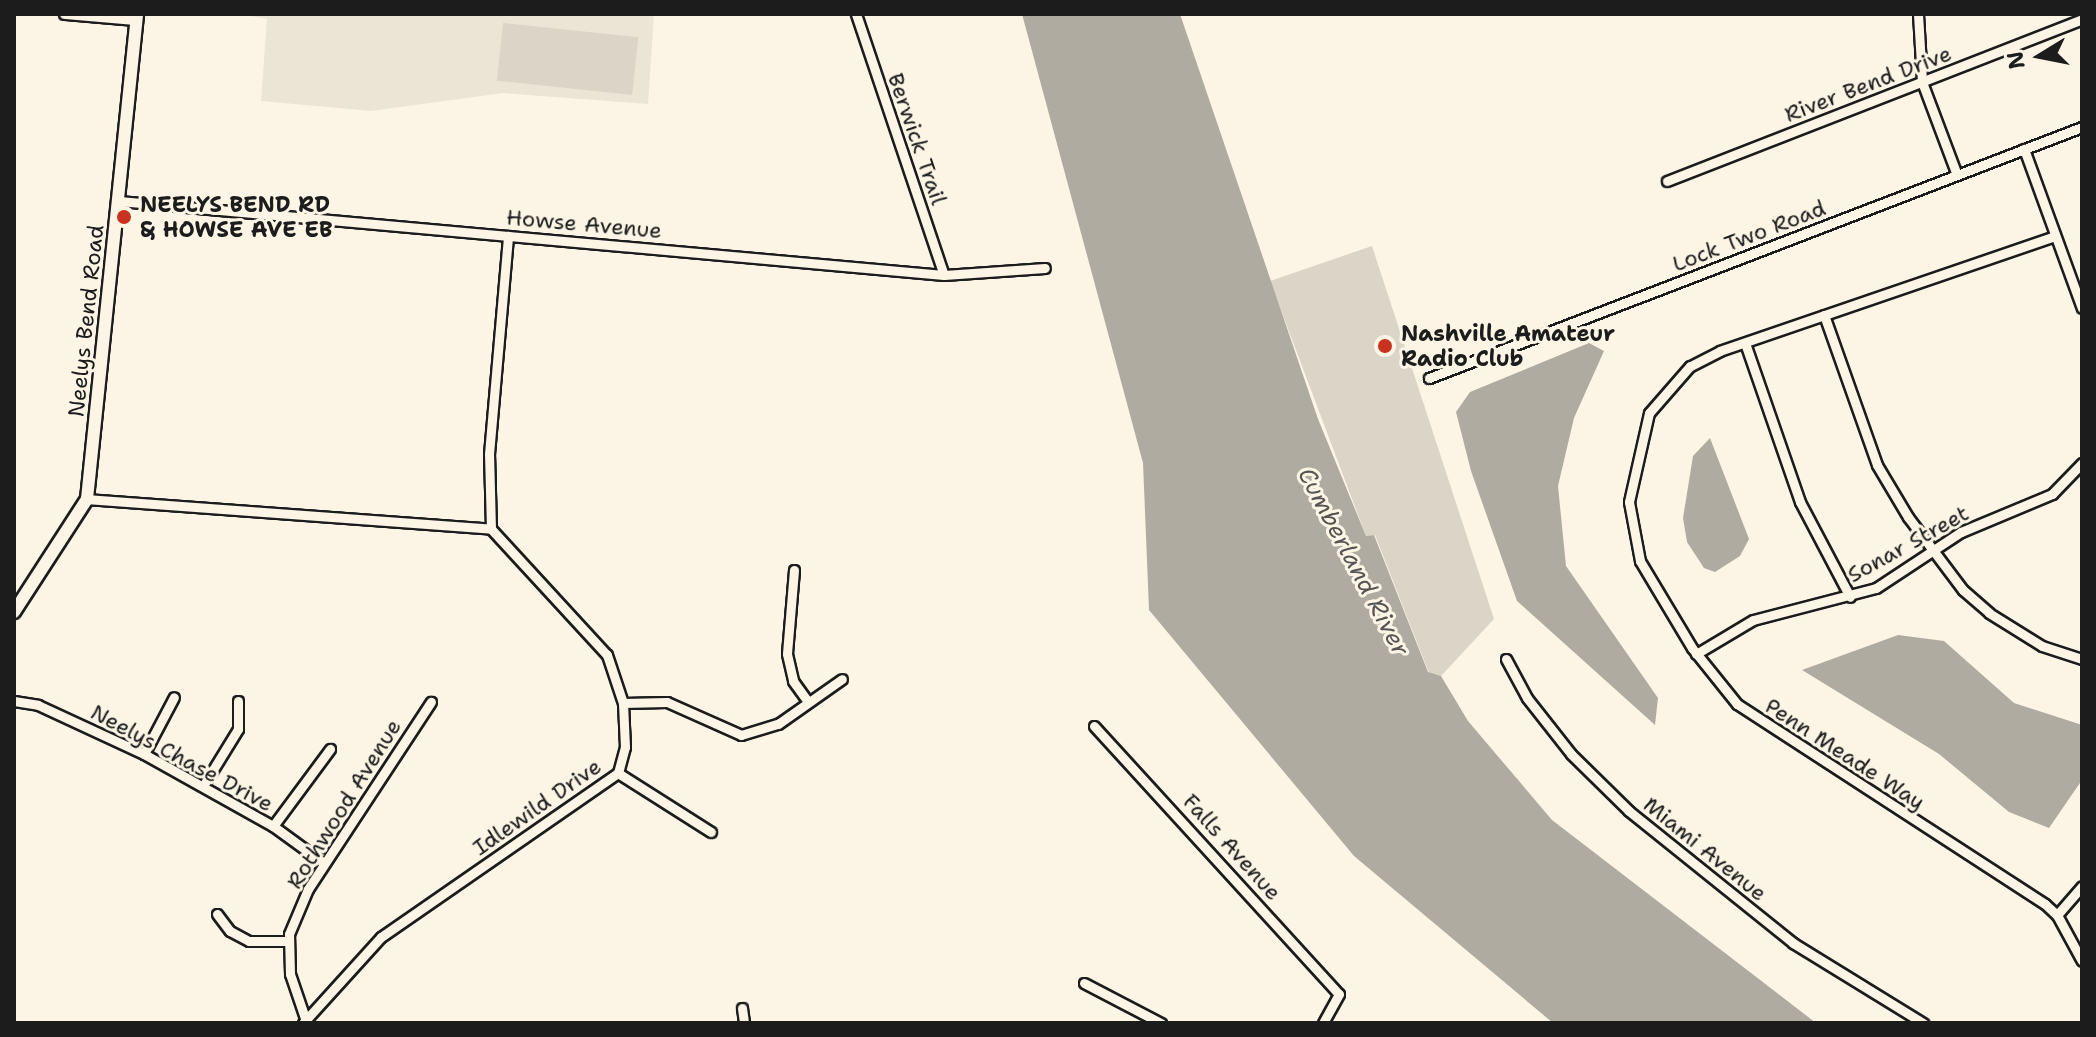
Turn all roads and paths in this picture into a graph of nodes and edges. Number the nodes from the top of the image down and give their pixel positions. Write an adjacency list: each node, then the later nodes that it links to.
1 (64, 14): 4 (street)
2 (856, 14): 15 (street, Berwick Trail)
3 (1918, 14): 6 (street)
4 (136, 17): 11 (main road, Neelys Bend Road)
5 (2082, 19): 6 (street, River Bend Drive)
6 (1922, 82): 9 (street); 10 (street, River Bend Drive)
7 (2082, 127): 8 (street, Lock Two Road)
8 (2024, 149): 9 (street, Lock Two Road); 13 (street)
9 (1957, 175): 19 (street, Lock Two Road)
10 (1667, 181)
11 (119, 201): 12 (street, Howse Avenue); 21 (main road, Neelys Bend Road)
12 (508, 236): 15 (street, Howse Avenue); 22 (street)
13 (2055, 236): 16 (street); 17 (street, Penn Meade Way)
14 (1045, 268): 15 (street, Howse Avenue)
15 (944, 275)
16 (2082, 308)
17 (1824, 315): 18 (street, Penn Meade Way); 23 (street)
18 (1745, 343): 25 (street); 27 (street, Penn Meade Way)
19 (1429, 378)
20 (2082, 463): 23 (street, Sonar Street)
21 (87, 499): 22 (street); 26 (main road, Neelys Bend Road)
22 (495, 534): 36 (street, Idlewild Drive)
23 (1934, 550): 25 (street, Sonar Street); 29 (street)
24 (794, 570): 35 (street)
25 (1850, 597): 27 (street, Sonar Street)
26 (14, 612)
27 (1696, 654): 47 (street, Penn Meade Way)
28 (1506, 659): 56 (street, Miami Avenue)
29 (2082, 659)
30 (842, 679): 35 (street)
31 (174, 697): 39 (street)
32 (14, 701): 39 (street, Neelys Chase Drive)
33 (238, 701): 41 (street)
34 (431, 702): 44 (street, Rothwood Avenue)
35 (808, 702): 36 (street)
36 (623, 703): 40 (street, Idlewild Drive)
37 (1094, 726): 55 (street, Falls Avenue)
38 (330, 749): 42 (street)
39 (144, 754): 41 (street, Neelys Chase Drive)
40 (618, 773): 43 (street); 52 (street, Idlewild Drive)
41 (203, 786): 42 (street, Neelys Chase Drive)
42 (273, 826): 44 (street, Neelys Chase Drive)
43 (711, 832)
44 (324, 863): 48 (street, Rothwood Avenue)
45 (2082, 886): 47 (street)
46 (217, 914): 48 (street)
47 (2057, 915): 49 (street, Penn Meade Way)
48 (289, 941): 52 (street, Rothwood Avenue)
49 (2082, 961)
50 (1084, 983): 54 (street)
51 (742, 1008): 53 (street)
52 (304, 1022)
53 (744, 1023)
54 (1161, 1023)
55 (1323, 1023)
56 (1923, 1023)

